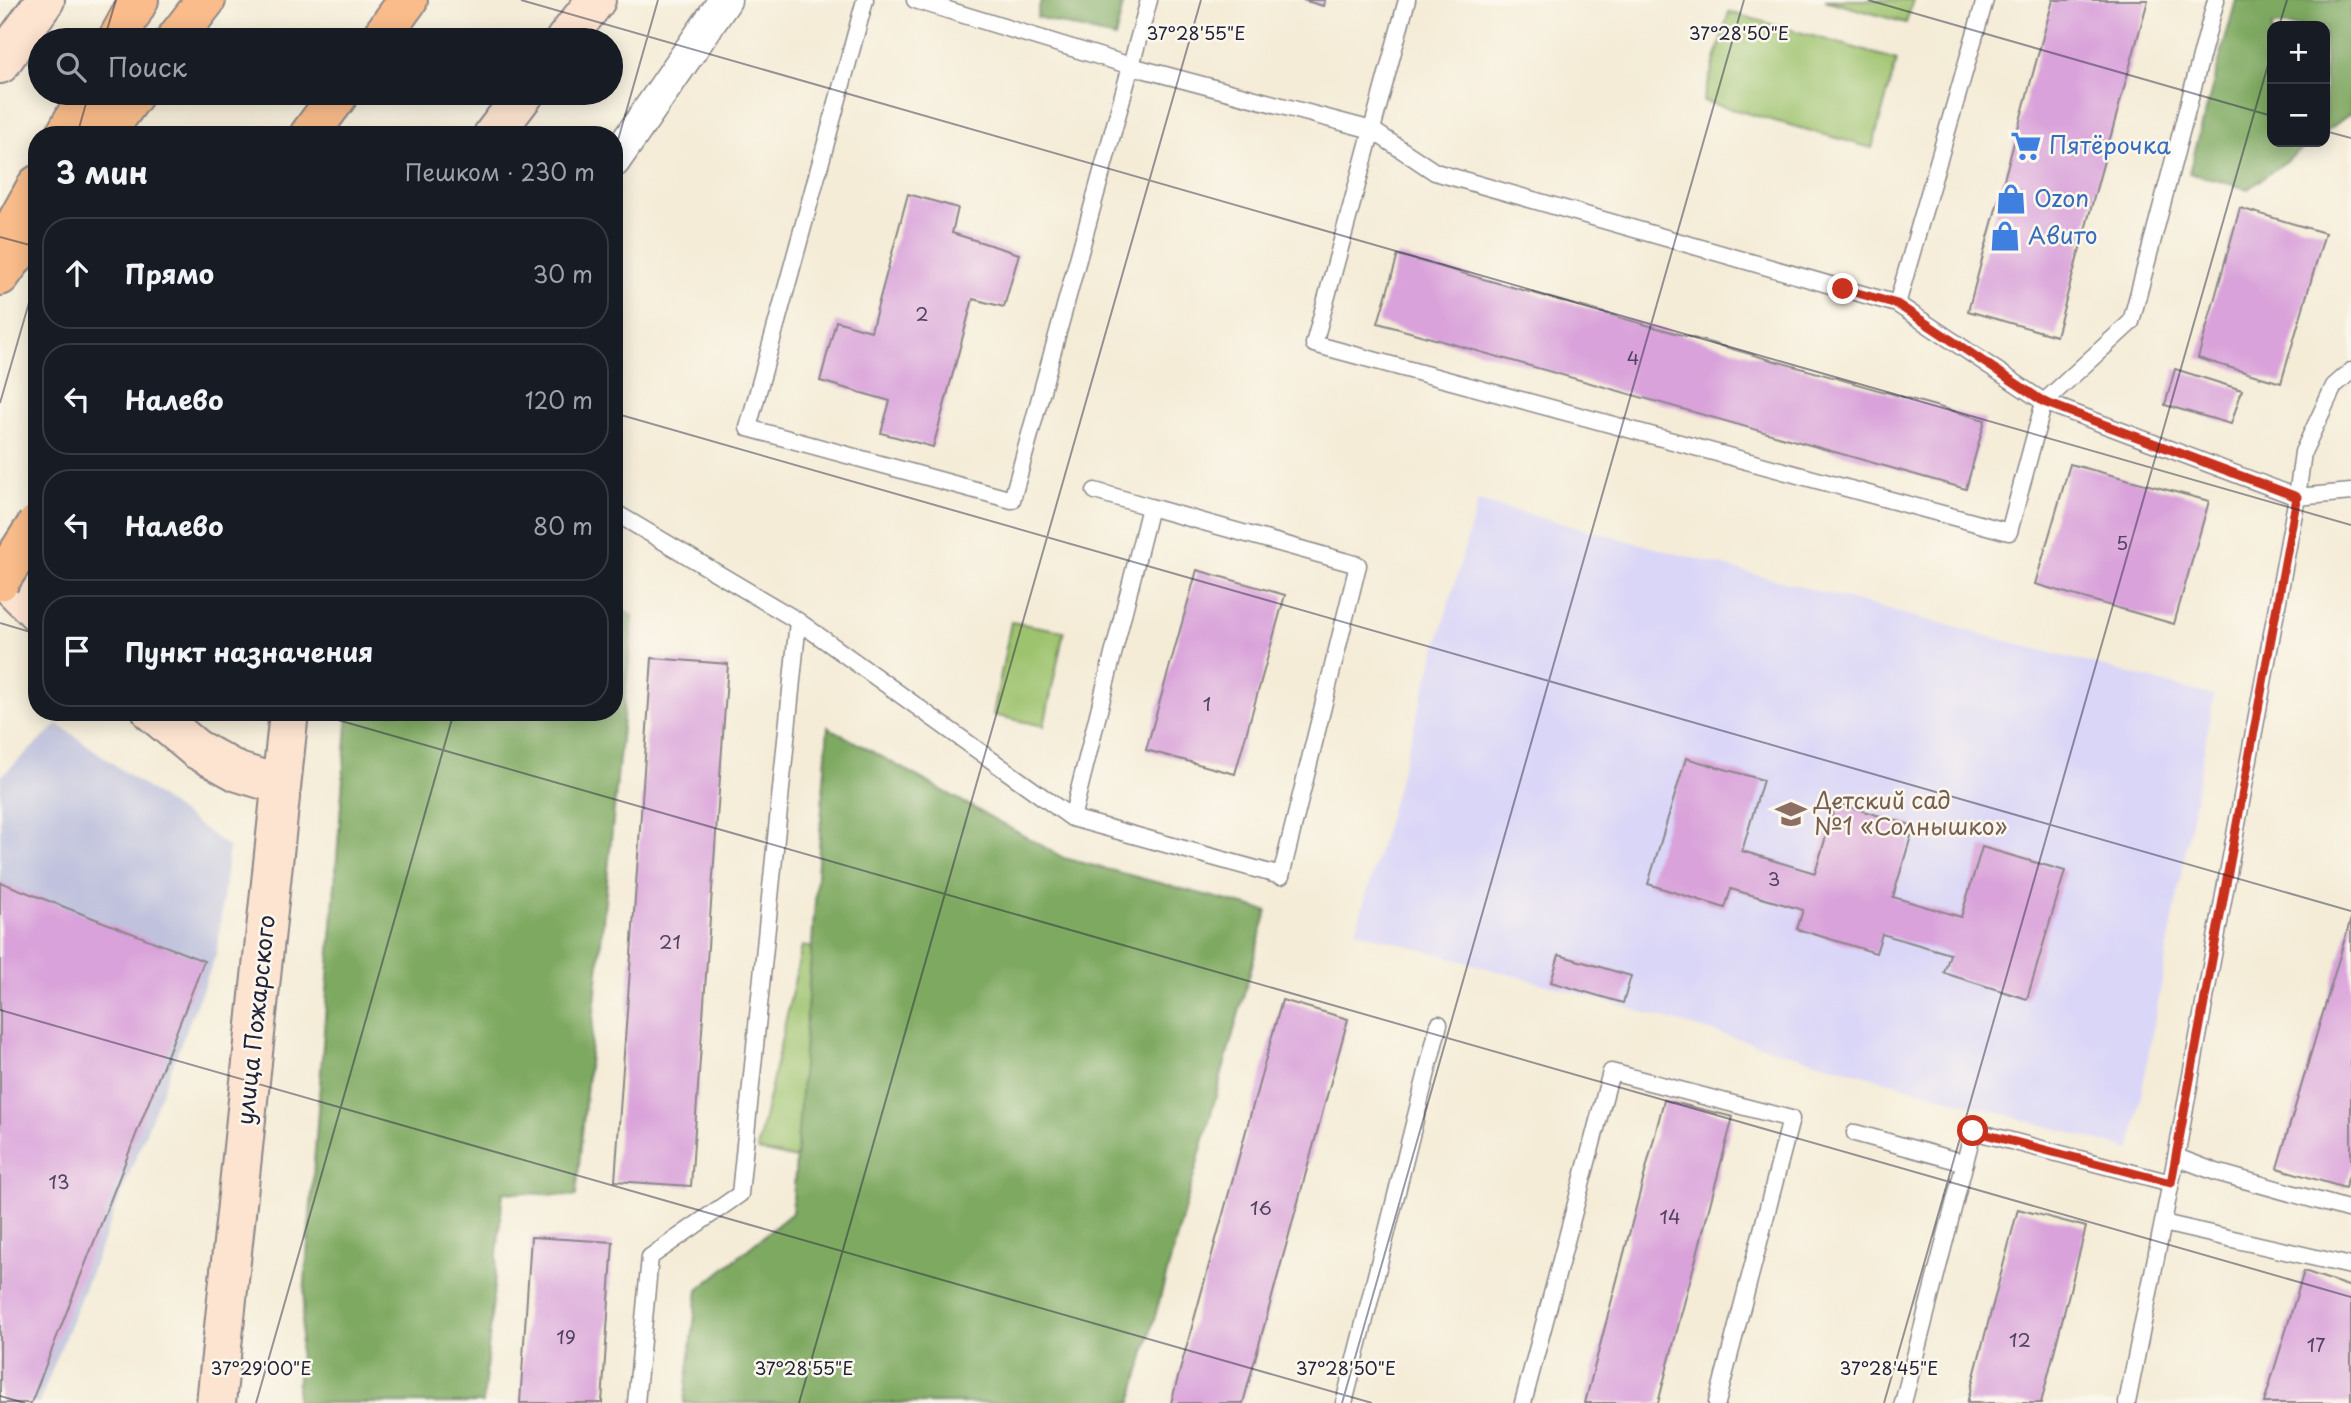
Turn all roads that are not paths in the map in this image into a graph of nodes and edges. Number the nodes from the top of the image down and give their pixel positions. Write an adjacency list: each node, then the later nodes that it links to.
1 (45, 0): 17 (street)
2 (139, 0): 13 (main road)
3 (206, 0): 14 (main road)
4 (408, 0): 15 (main road)
5 (596, 0): 16 (street)
6 (725, 0): 28 (street)
7 (866, 0): 18 (lane)
8 (915, 0): 18 (lane)
9 (1149, 0): 18 (lane)
10 (1407, 0): 27 (lane)
11 (1984, 0): 33 (lane)
12 (2216, 0): 35 (lane)
13 (124, 28)
14 (184, 28)
15 (388, 28)
16 (574, 28)
17 (0, 64)
18 (1131, 66): 27 (lane)
19 (81, 105): 23 (main road)
20 (126, 105): 24 (main road)
21 (331, 105): 25 (main road)
22 (516, 105): 26 (street)
23 (70, 126)
24 (111, 126)
25 (316, 126)
26 (500, 126)
27 (1372, 130): 33 (lane); 35 (lane)
28 (623, 148)
29 (28, 201): 31 (main road)
30 (28, 238): 32 (main road)
31 (0, 252)
32 (0, 276)
33 (1897, 304): 35 (lane)
34 (2351, 371): 38 (lane)
35 (2044, 402): 38 (lane)
36 (1095, 491): 39 (lane)
37 (2351, 492): 38 (lane)
38 (2297, 497): 52 (lane)
39 (1150, 507): 49 (lane); 49 (lane)
40 (623, 517): 45 (lane)
41 (28, 538): 43 (main road, bridge)
42 (0, 575): 44 (street)
43 (0, 581)
44 (28, 603)
45 (798, 621): 49 (lane); 59 (lane)
46 (163, 721): 48 (street)
47 (288, 721): 48 (street, улица Пожарского)
48 (281, 785): 58 (street, улица Пожарского)
49 (1072, 818)
50 (1439, 1024): 60 (lane)
51 (1855, 1133): 53 (lane)
52 (2176, 1157): 54 (lane); 55 (lane)
53 (1965, 1163): 54 (lane); 63 (lane)
54 (2171, 1183): 56 (lane)
55 (2351, 1210)
56 (2163, 1223): 57 (lane); 64 (lane)
57 (2351, 1266)
58 (216, 1403)
59 (636, 1403)
60 (1344, 1403)
61 (1523, 1403): 62 (lane)
62 (1717, 1403)
63 (1903, 1403)
64 (2127, 1403)

